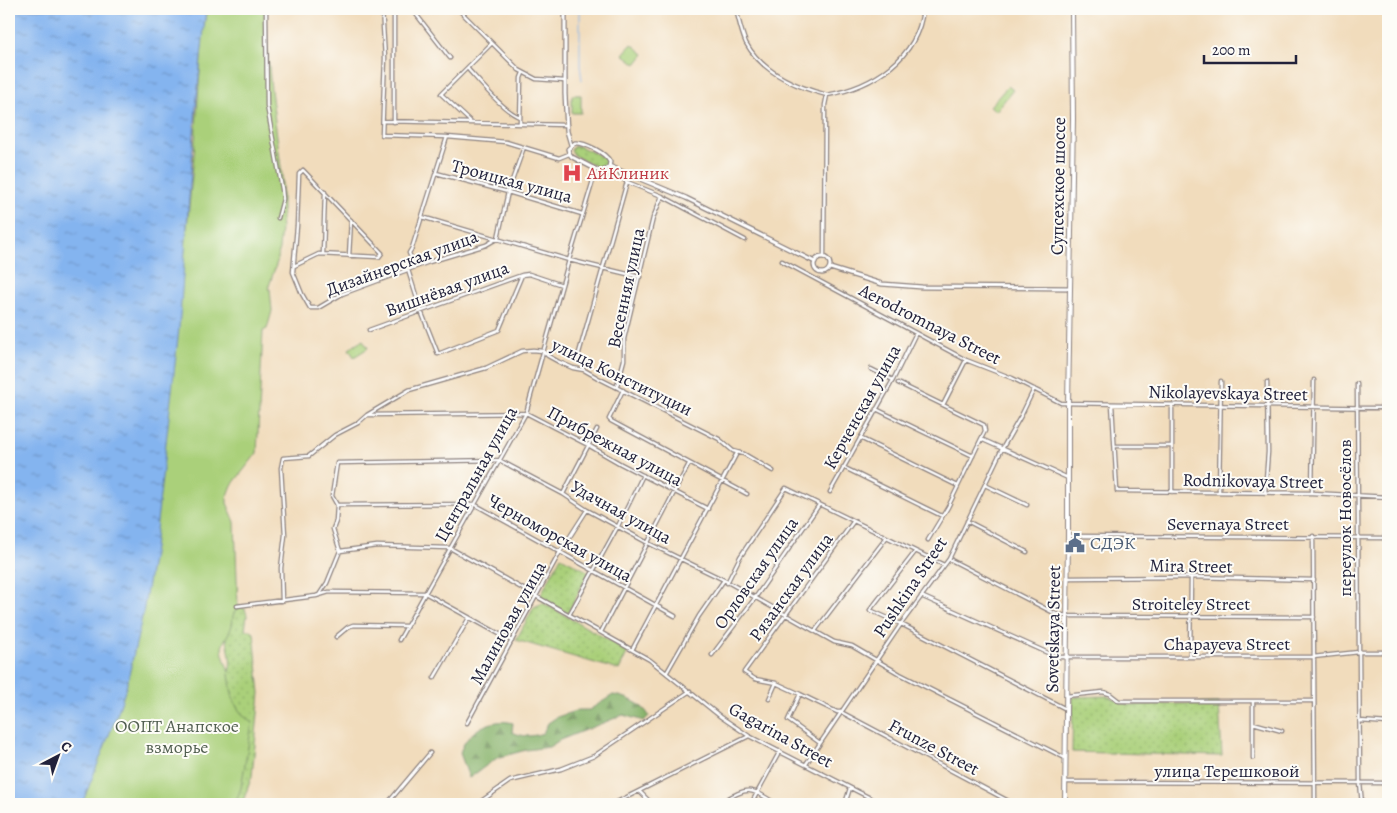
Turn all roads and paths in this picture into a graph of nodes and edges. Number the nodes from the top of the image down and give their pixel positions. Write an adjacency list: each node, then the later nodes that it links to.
1 (266, 9): 36 (street)
2 (382, 9): 17 (street)
3 (394, 9): 18 (street)
4 (412, 9): 11 (street)
5 (458, 9): 10 (street)
6 (565, 9): 14 (street)
7 (736, 9): 15 (street)
8 (923, 9): 15 (street)
9 (1072, 9): 54 (main road, Супсехское шоссе)
10 (492, 43): 12 (street); 13 (street)
11 (450, 58)
12 (467, 68): 16 (street); 19 (street)
13 (523, 72): 14 (street); 16 (street)
14 (565, 81): 21 (street)
15 (827, 95): 42 (street)
16 (520, 117): 20 (street)
17 (383, 121): 18 (street); 22 (street)
18 (394, 122): 19 (street)
19 (471, 122): 20 (street)
20 (520, 123): 21 (street)
21 (567, 125): 23 (street)
22 (447, 137): 24 (street); 29 (street)
23 (571, 145): 25 (street); 26 (street)
24 (524, 147): 25 (street); 32 (street)
25 (569, 154): 27 (street)
26 (609, 166): 27 (street); 28 (street)
27 (595, 169): 34 (street, Центральная улица)
28 (618, 169): 30 (street); 45 (street)
29 (436, 174): 32 (street, Троицкая улица); 35 (street)
30 (627, 182): 33 (street); 49 (street)
31 (325, 192): 37 (street); 40 (street); 46 (street)
32 (508, 192): 34 (street, Троицкая улица); 38 (street)
33 (662, 196): 39 (street); 52 (street, Весенняя улица)
34 (582, 214): 43 (street, Центральная улица)
35 (422, 217): 38 (street); 47 (street)
36 (278, 218)
37 (351, 220): 41 (street); 41 (street)
38 (498, 238): 43 (street); 47 (street, Дизайнерская улица)
39 (745, 240)
40 (322, 254): 41 (street); 46 (street)
41 (349, 256)
42 (824, 257): 45 (street); 48 (street)
43 (569, 260): 49 (street); 53 (street, Центральная улица)
44 (782, 261): 57 (street, Aerodromnaya Street)
45 (815, 262): 48 (street)
46 (294, 266): 50 (street, Дизайнерская улица)
47 (415, 268): 50 (street, Дизайнерская улица)
48 (830, 268): 54 (street)
49 (603, 269): 52 (street); 59 (street)
50 (408, 270): 55 (street)
51 (522, 275): 53 (street, Вишнёвая улица); 55 (street, Вишнёвая улица); 55 (street)
52 (640, 278): 69 (street, Весенняя улица)
53 (562, 285): 58 (street, Центральная улица)
54 (1070, 288): 61 (main road, Супсехское шоссе)
55 (421, 311): 56 (street, Вишнёвая улица)
56 (369, 330)
57 (916, 333): 60 (street, Aerodromnaya Street); 63 (street, Керченская улица)
58 (543, 352): 69 (street, улица Конституции); 82 (street, Центральная улица); 83 (street, улица Конституции)
59 (579, 353)
60 (966, 360): 70 (street, Aerodromnaya Street); 74 (street)
61 (1069, 363): 72 (main road, Sovetskaya Street)
62 (871, 369): 63 (street)
63 (893, 380): 81 (street, Керченская улица)
64 (1314, 380): 78 (street)
65 (1221, 382): 76 (street)
66 (1267, 382): 77 (street)
67 (898, 384): 74 (street)
68 (1357, 384): 79 (street, переулок Новосёлов)
69 (616, 386): 71 (street, улица Конституции)
70 (1034, 389): 72 (street, Aerodromnaya Street); 90 (street, Pushkina Street)
71 (623, 390): 91 (street, улица Конституции); 94 (street)
72 (1068, 404): 73 (street, Nikolayevskaya Street); 98 (main road, Sovetskaya Street)
73 (1112, 404): 75 (street, Nikolayevskaya Street); 88 (street)
74 (943, 405): 86 (street)
75 (1172, 405): 76 (street, Nikolayevskaya Street); 89 (street)
76 (1220, 406): 77 (street, Nikolayevskaya Street); 105 (street)
77 (1267, 406): 78 (street, Nikolayevskaya Street); 106 (street)
78 (1314, 407): 79 (street, Nikolayevskaya Street); 107 (street)
79 (1357, 407): 80 (street, Nikolayevskaya Street); 110 (street, переулок Новосёлов)
80 (1388, 408)
81 (876, 409): 85 (street, Керченская улица); 92 (street)
82 (526, 413): 83 (street, Прибрежная улица); 87 (street, Прибрежная улица); 93 (street, Центральная улица)
83 (367, 415): 149 (street, улица Конституции)
84 (597, 429): 87 (street)
85 (860, 438): 95 (street, Керченская улица); 101 (street)
86 (982, 439): 90 (street); 92 (street)
87 (588, 445): 97 (street, Прибрежная улица); 108 (street)
88 (1115, 446): 89 (street); 104 (street, Rodnikovaya Street)
89 (1172, 446): 104 (street)
90 (1002, 449): 98 (street); 100 (street, Pushkina Street)
91 (737, 453): 96 (street, улица Конституции); 99 (street)
92 (973, 456): 101 (street)
93 (499, 460): 108 (street, Удачная улица); 112 (street, Центральная улица); 113 (street, Удачная улица)
94 (689, 464): 99 (street); 102 (street)
95 (844, 467): 103 (street, Керченская улица); 118 (street)
96 (773, 472)
97 (643, 475): 102 (street, Прибрежная улица); 121 (street)
98 (1068, 478): 122 (main road, Sovetskaya Street)
99 (722, 481): 109 (street); 116 (street)
100 (986, 485): 115 (street); 120 (street, Pushkina Street)
101 (958, 486): 118 (street)
102 (675, 491): 116 (street, Прибрежная улица); 128 (street)
103 (830, 492)
104 (1172, 492): 105 (street, Rodnikovaya Street)
105 (1219, 492): 106 (street, Rodnikovaya Street)
106 (1265, 493): 107 (street, Rodnikovaya Street)
107 (1312, 493): 110 (street, Rodnikovaya Street)
108 (563, 494): 117 (street, Удачная улица)
109 (747, 494)
110 (1357, 496): 111 (street, Rodnikovaya Street); 124 (street, переулок Новосёлов)
111 (1388, 498)
112 (474, 504): 113 (street, Черноморская улица); 129 (street, Центральная улица); 131 (street, Черноморская улица)
113 (338, 505): 130 (street)
114 (819, 505): 119 (street); 142 (street); 148 (street, Орловская улица)
115 (1027, 505)
116 (708, 509): 135 (street)
117 (587, 510): 121 (street, Удачная улица); 131 (street, Малиновая улица)
118 (942, 516): 127 (street)
119 (853, 522): 125 (street); 153 (street, Рязанская улица)
120 (967, 522): 133 (street); 134 (street, Pushkina Street)
121 (618, 526): 128 (street, Удачная улица); 137 (street)
122 (1068, 536): 123 (street, Severnaya Street); 138 (main road, Sovetskaya Street)
123 (1313, 536): 124 (street, Severnaya Street); 141 (street)
124 (1358, 537): 126 (street, Severnaya Street); 167 (street, переулок Новосёлов)
125 (886, 538): 132 (street); 161 (street)
126 (1388, 538)
127 (928, 540)
128 (648, 543): 135 (street, Удачная улица); 143 (street)
129 (450, 548): 130 (street); 144 (street, Центральная улица); 146 (street, Gagarina Street)
130 (340, 551): 145 (street)
131 (560, 552): 137 (street, Черноморская улица); 146 (street, Малиновая улица)
132 (915, 552): 136 (street); 159 (street)
133 (1027, 552)
134 (948, 559): 136 (street, Pushkina Street); 155 (street, Stroiteley Street)
135 (681, 560): 140 (street, Удачная улица); 150 (street)
136 (944, 566): 147 (street, Pushkina Street)
137 (593, 570): 143 (street, Черноморская улица); 152 (street)
138 (1068, 578): 139 (street, Mira Street); 155 (main road, Sovetskaya Street)
139 (1191, 578): 141 (street, Mira Street); 156 (street)
140 (724, 580): 142 (street, Удачная улица); 175 (street)
141 (1314, 580): 157 (street)
142 (728, 582): 148 (street, Удачная улица)
143 (624, 587): 150 (street, Черноморская улица); 162 (street)
144 (425, 593): 145 (street); 158 (street); 160 (street, Центральная улица)
145 (319, 594): 149 (street)
146 (536, 596): 152 (street, Gagarina Street); 165 (street, Малиновая улица)
147 (921, 596): 159 (street, Pushkina Street); 171 (street, Chapayeva Street)
148 (755, 598): 153 (street, Удачная улица); 169 (street, Орловская улица)
149 (282, 601): 151 (street)
150 (656, 605): 154 (street, Черноморская улица); 166 (street)
151 (237, 606)
152 (569, 615): 162 (street, Gagarina Street)
153 (786, 615): 161 (street, Удачная улица); 174 (street, Рязанская улица)
154 (675, 616)
155 (1067, 616): 156 (street, Stroiteley Street); 171 (main road, Sovetskaya Street)
156 (1189, 616): 157 (street, Stroiteley Street); 170 (street)
157 (1314, 617): 172 (street)
158 (470, 618): 165 (street); 176 (street)
159 (901, 624): 173 (street, Pushkina Street); 184 (street)
160 (406, 626): 163 (street); 164 (street, Центральная улица)
161 (815, 631): 173 (street, Удачная улица)
162 (601, 632): 166 (street, Gagarina Street)
163 (336, 638)
164 (399, 640)
165 (512, 641): 187 (street, Малиновая улица)
166 (632, 650): 175 (street, Gagarina Street)
167 (1359, 652): 168 (street, Chapayeva Street); 172 (street, Chapayeva Street); 186 (street, переулок Новосёлов)
168 (1388, 652)
169 (712, 655)
170 (1190, 656): 171 (street, Chapayeva Street); 172 (street, Chapayeva Street)
171 (1066, 657): 180 (main road, Sovetskaya Street)
172 (1314, 657): 182 (street)
173 (875, 660): 185 (street, Pushkina Street); 195 (street)
174 (748, 666): 177 (street, Frunze Street)
175 (667, 672): 178 (street, Gagarina Street)
176 (434, 678)
177 (776, 683): 179 (street, Frunze Street); 181 (street)
178 (690, 691): 191 (street, Gagarina Street); 206 (street)
179 (800, 694): 185 (street, Frunze Street); 192 (street)
180 (1066, 696): 183 (street); 184 (main road, Sovetskaya Street)
181 (768, 700)
182 (1314, 701): 183 (street); 201 (street)
183 (1252, 702): 188 (street)
184 (1066, 708): 195 (main road, Sovetskaya Street)
185 (841, 712): 192 (street, Pushkina Street); 214 (street, Frunze Street)
186 (1360, 721): 189 (street); 199 (street, переулок Новосёлов)
187 (467, 723)
188 (1253, 723): 190 (street); 196 (street)
189 (1388, 723)
190 (1282, 731)
191 (749, 736): 193 (street, Gagarina Street); 203 (street)
192 (820, 743): 197 (street, Pushkina Street)
193 (780, 751): 197 (street, Gagarina Street); 204 (street)
194 (430, 753): 205 (street)
195 (1065, 758): 198 (main road, Sovetskaya Street)
196 (1253, 758)
197 (806, 764): 202 (street, Gagarina Street)
198 (1065, 782): 201 (street, улица Терешковой); 215 (main road, Sovetskaya Street)
199 (1360, 783): 200 (street, улица Терешковой); 201 (street, улица Терешковой); 217 (street, переулок Новосёлов)
200 (1388, 783)
201 (1315, 784): 216 (street)
202 (850, 788): 212 (street); 213 (street, Gagarina Street)
203 (639, 791): 207 (street); 208 (street)
204 (758, 792): 209 (street); 210 (street); 211 (street)
205 (387, 804)
206 (477, 804)
207 (613, 804)
208 (652, 804)
209 (718, 804)
210 (751, 804)
211 (776, 804)
212 (845, 804)
213 (882, 804)
214 (1014, 804)
215 (1065, 804)
216 (1315, 804)
217 (1362, 804)

